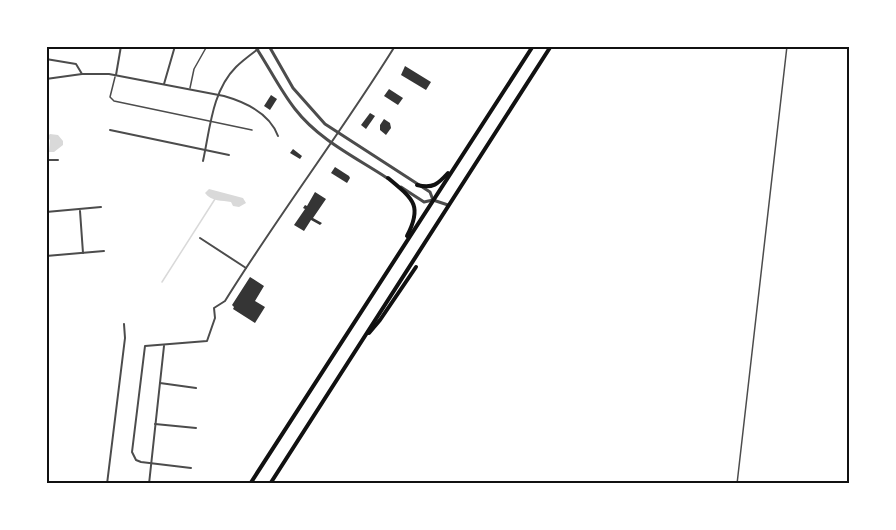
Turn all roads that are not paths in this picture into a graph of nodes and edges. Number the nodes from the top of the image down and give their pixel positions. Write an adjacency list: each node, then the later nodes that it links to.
1 (121, 46): 13 (street)
2 (175, 46): 15 (street)
3 (207, 46): 16 (lane)
4 (262, 46): 10 (street)
5 (269, 46): 21 (street)
6 (395, 46): 21 (street)
7 (531, 46): 29 (highway)
8 (551, 46): 34 (highway)
9 (787, 46): 58 (lane)
10 (256, 48): 17 (street); 23 (street)
11 (46, 59): 12 (street)
12 (82, 74): 13 (street); 14 (street)
13 (116, 75): 15 (street); 18 (lane)
14 (46, 79)
15 (164, 84): 16 (street)
16 (189, 89): 17 (street)
17 (218, 95): 18 (street); 22 (street)
18 (212, 121): 20 (lane); 24 (street)
19 (110, 130): 24 (street)
20 (252, 130)
21 (338, 134): 23 (street); 31 (street)
22 (278, 136)
23 (331, 143): 30 (street); 43 (street)
24 (206, 149): 25 (street); 28 (street)
25 (229, 155)
26 (46, 160): 27 (street)
27 (58, 160)
28 (203, 161)
29 (456, 163): 31 (highway); 32 (highway)
30 (388, 178): 32 (street); 41 (highway)
31 (417, 184): 32 (street)
32 (433, 200): 34 (street); 41 (highway)
33 (46, 204): 37 (street)
34 (449, 205): 46 (highway)
35 (101, 207): 36 (street)
36 (80, 210): 37 (street); 40 (street)
37 (47, 212)
38 (200, 237): 43 (street)
39 (104, 251): 40 (street)
40 (83, 253): 42 (street)
41 (398, 254): 56 (highway)
42 (46, 256)
43 (246, 267): 47 (street)
44 (416, 267): 46 (highway)
45 (124, 324): 54 (street)
46 (364, 337): 57 (highway)
47 (164, 345): 48 (street); 52 (street)
48 (160, 383): 49 (street); 50 (street)
49 (196, 388)
50 (156, 424): 51 (street); 52 (street)
51 (196, 428)
52 (151, 464): 53 (street); 55 (street)
53 (191, 468)
54 (107, 483)
55 (149, 483)
56 (250, 483)
57 (270, 483)
58 (738, 483)

